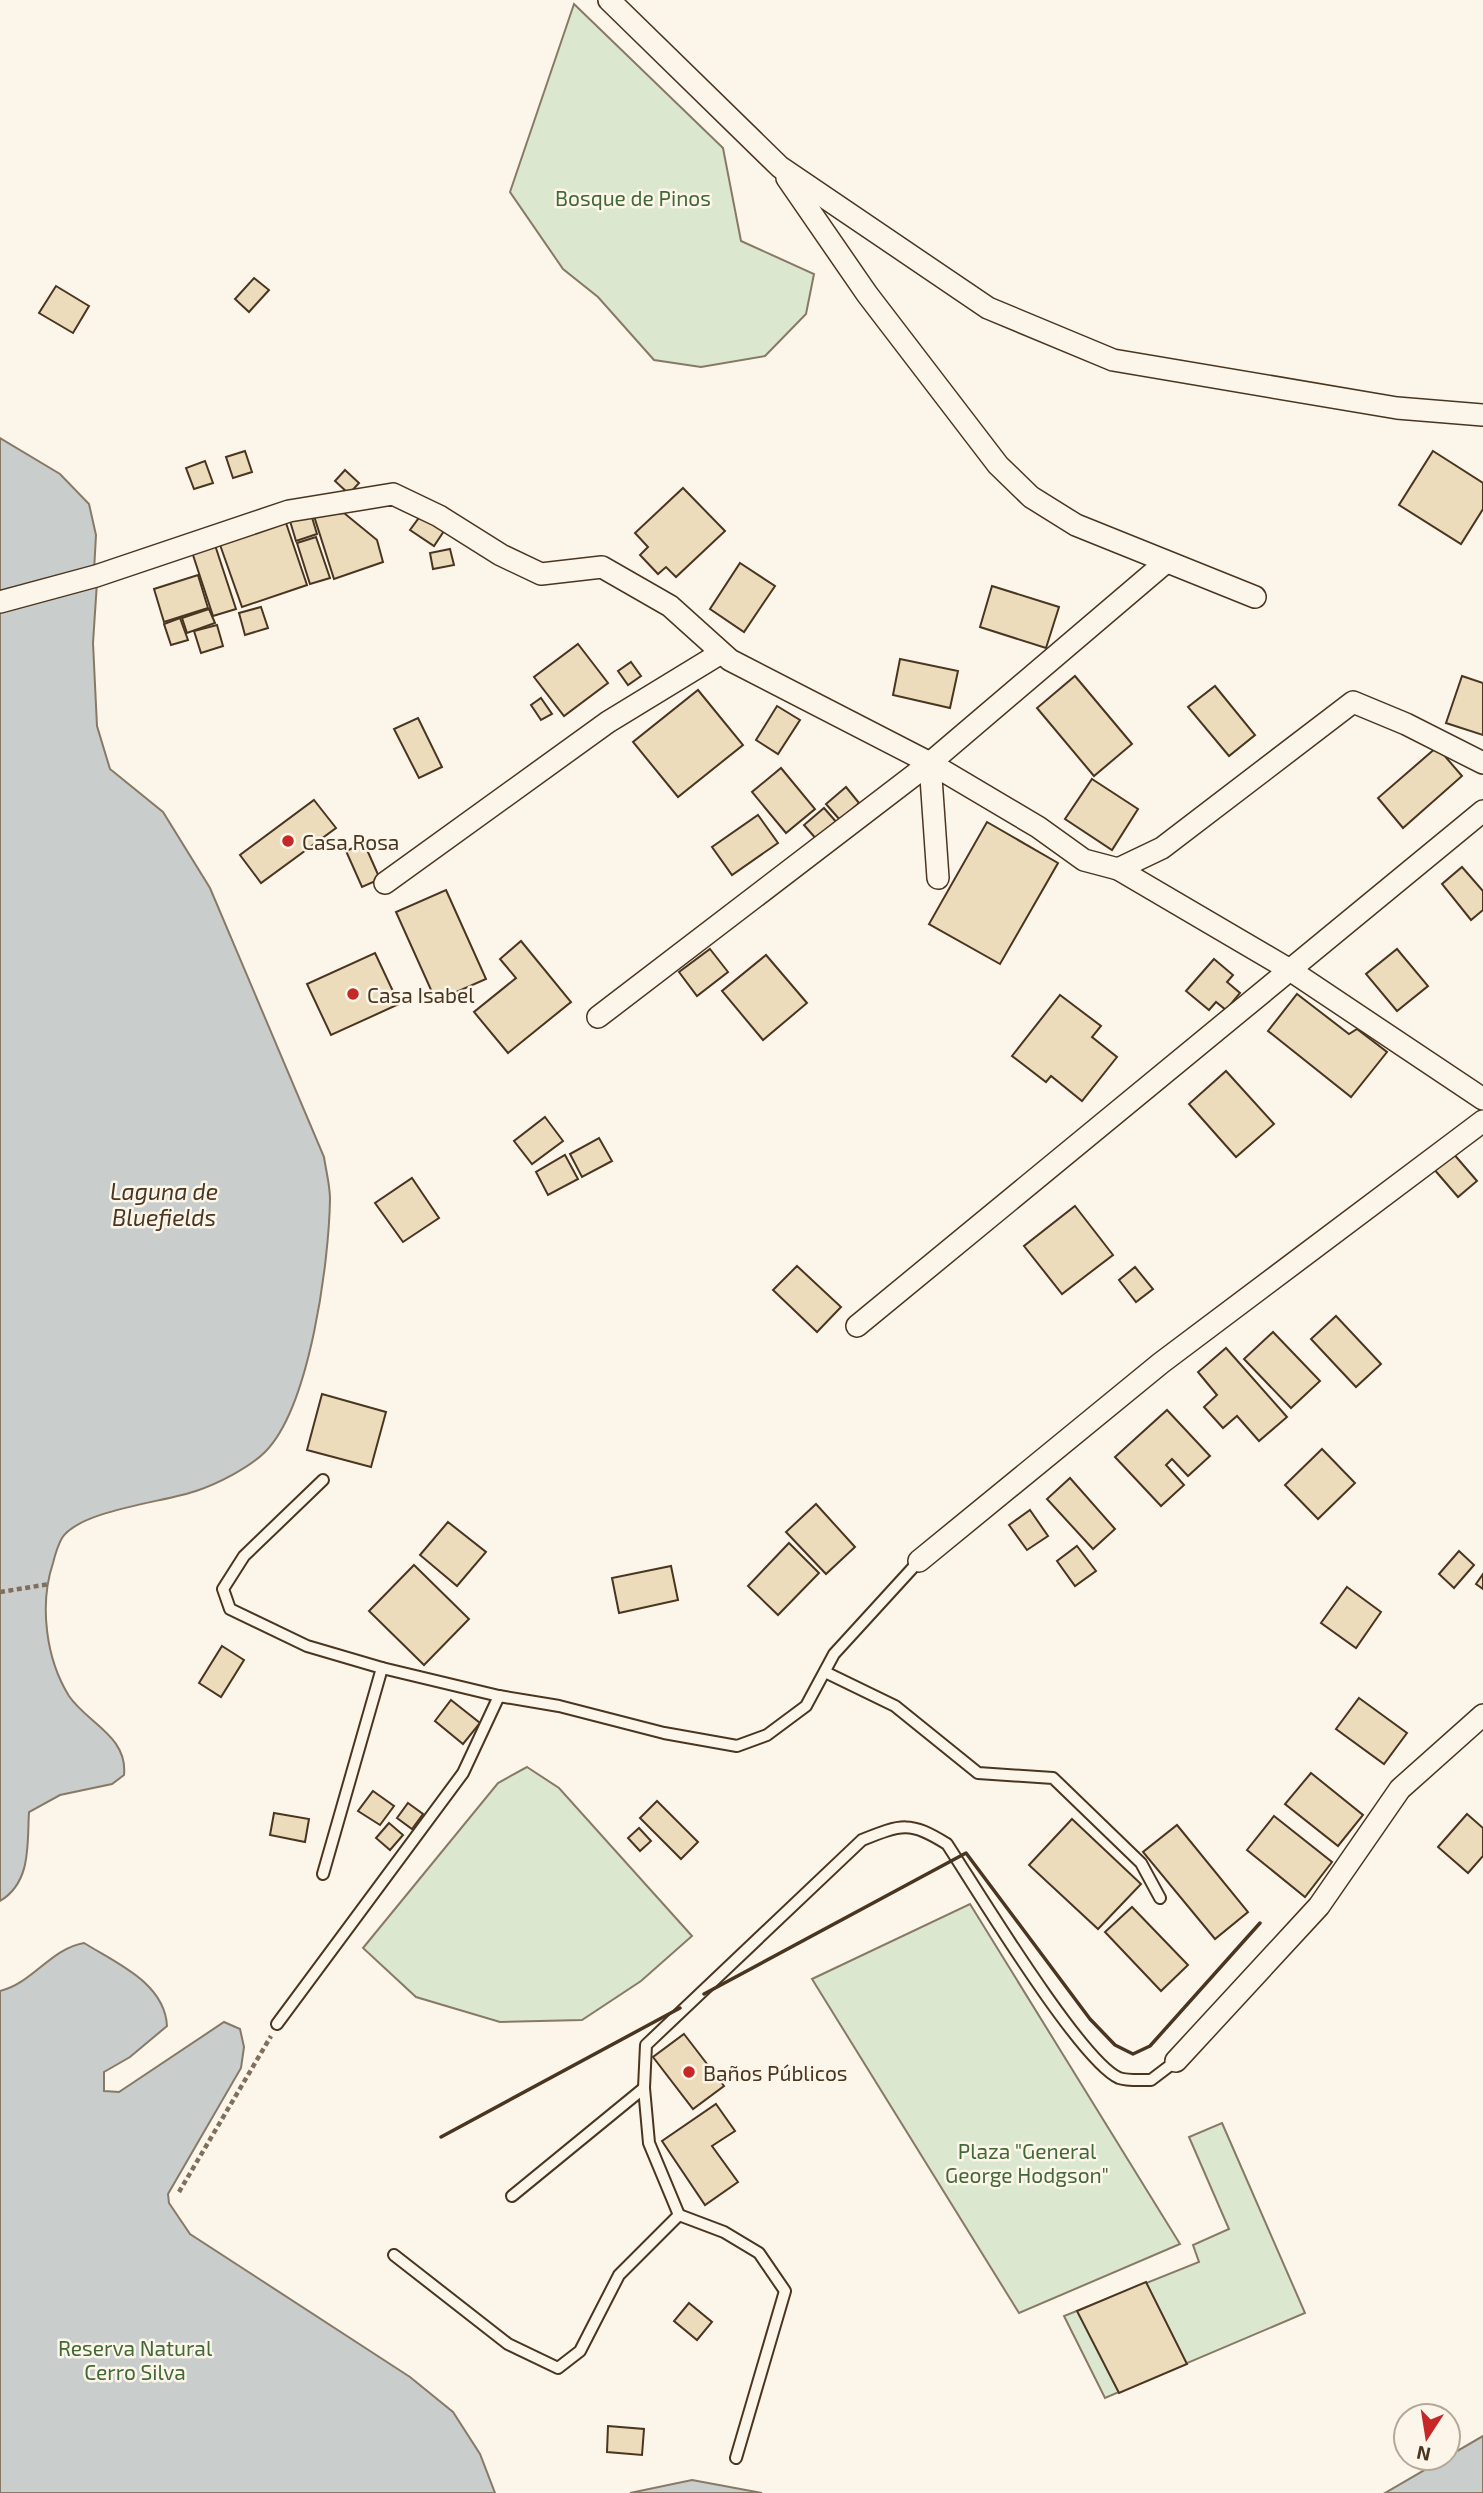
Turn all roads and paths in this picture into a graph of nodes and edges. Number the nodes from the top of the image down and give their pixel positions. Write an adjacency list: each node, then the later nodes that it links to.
1 (609, 0): 2 (street)
2 (780, 167): 3 (street); 4 (street)
3 (1483, 415)
4 (1166, 562): 5 (street); 8 (street)
5 (1255, 597)
6 (0, 602): 7 (street)
7 (721, 653): 8 (street); 13 (street)
8 (930, 763): 11 (street); 12 (street); 15 (street)
9 (1483, 763): 11 (street)
10 (1483, 811): 14 (street)
11 (1118, 869): 14 (street)
12 (938, 878)
13 (385, 883)
14 (1290, 970): 16 (street); 18 (street)
15 (598, 1017)
16 (1483, 1099)
17 (1483, 1121): 20 (street)
18 (857, 1326)
19 (323, 1480): 23 (lane)
20 (919, 1561): 24 (lane)
21 (50, 1584): 22 (path)
22 (0, 1592)
23 (382, 1668): 25 (lane); 27 (lane)
24 (825, 1672): 25 (lane); 28 (lane)
25 (499, 1696): 29 (lane)
26 (1483, 1715): 30 (street)
27 (323, 1874)
28 (1160, 1898)
29 (277, 2024): 32 (path)
30 (1177, 2061): 31 (lane)
31 (643, 2088): 33 (lane); 34 (lane)
32 (179, 2192)
33 (512, 2196)
34 (679, 2215): 35 (lane); 36 (lane)
35 (394, 2255)
36 (736, 2458)

